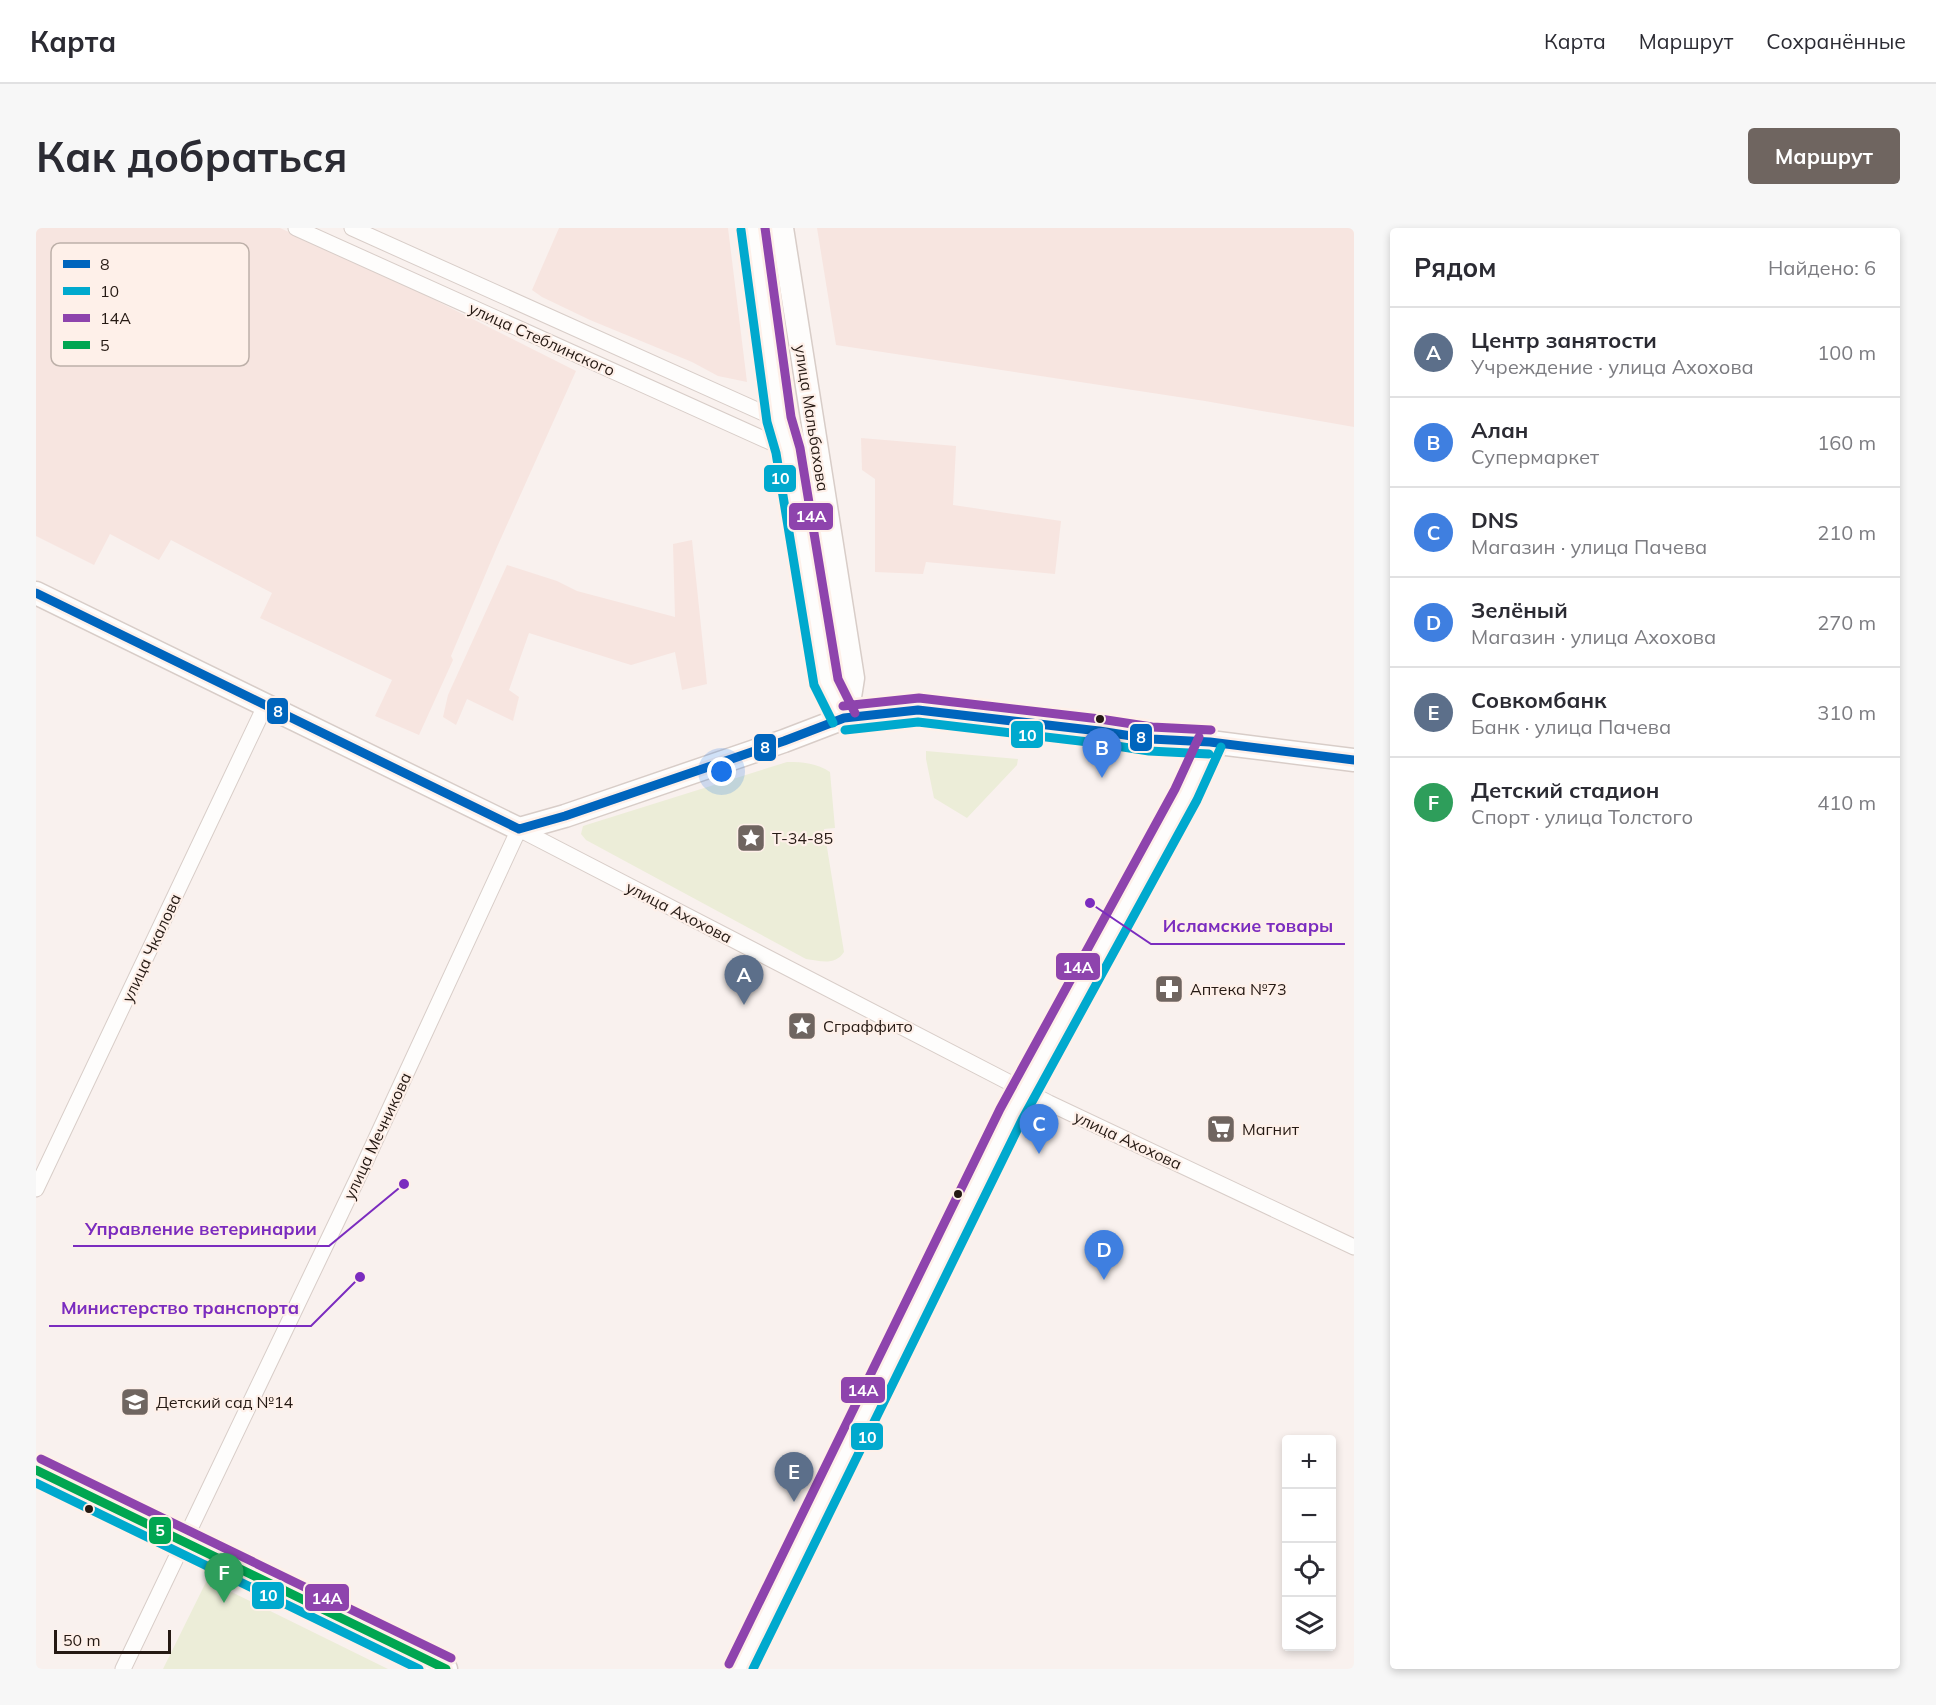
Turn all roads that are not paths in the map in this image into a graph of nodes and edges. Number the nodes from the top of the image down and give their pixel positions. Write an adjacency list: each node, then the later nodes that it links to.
1 (296, 228): 6 (street, улица Стеблинского)
2 (352, 228): 5 (street, улица Стеблинского)
3 (753, 228): 5 (main road, улица Мальбахова)
4 (782, 228): 9 (main road, улица Мальбахова)
5 (779, 420): 6 (main road, улица Мальбахова)
6 (788, 450): 9 (main road, улица Мальбахова)
7 (36, 593): 8 (main road, улица Ахохова)
8 (266, 706): 12 (main road, улица Ахохова); 14 (street, улица Чкалова)
9 (844, 718): 10 (main road); 12 (main road)
10 (1210, 742): 11 (main road); 13 (street)
11 (1354, 760)
12 (519, 829): 13 (street, улица Ахохова); 17 (street, улица Мечникова)
13 (1025, 1090): 15 (street, улица Ахохова); 20 (street)
14 (36, 1189)
15 (1354, 1247)
16 (36, 1470): 17 (main road)
17 (184, 1541): 18 (street, улица Мечникова); 19 (main road)
18 (123, 1669)
19 (446, 1669)
20 (740, 1669)

